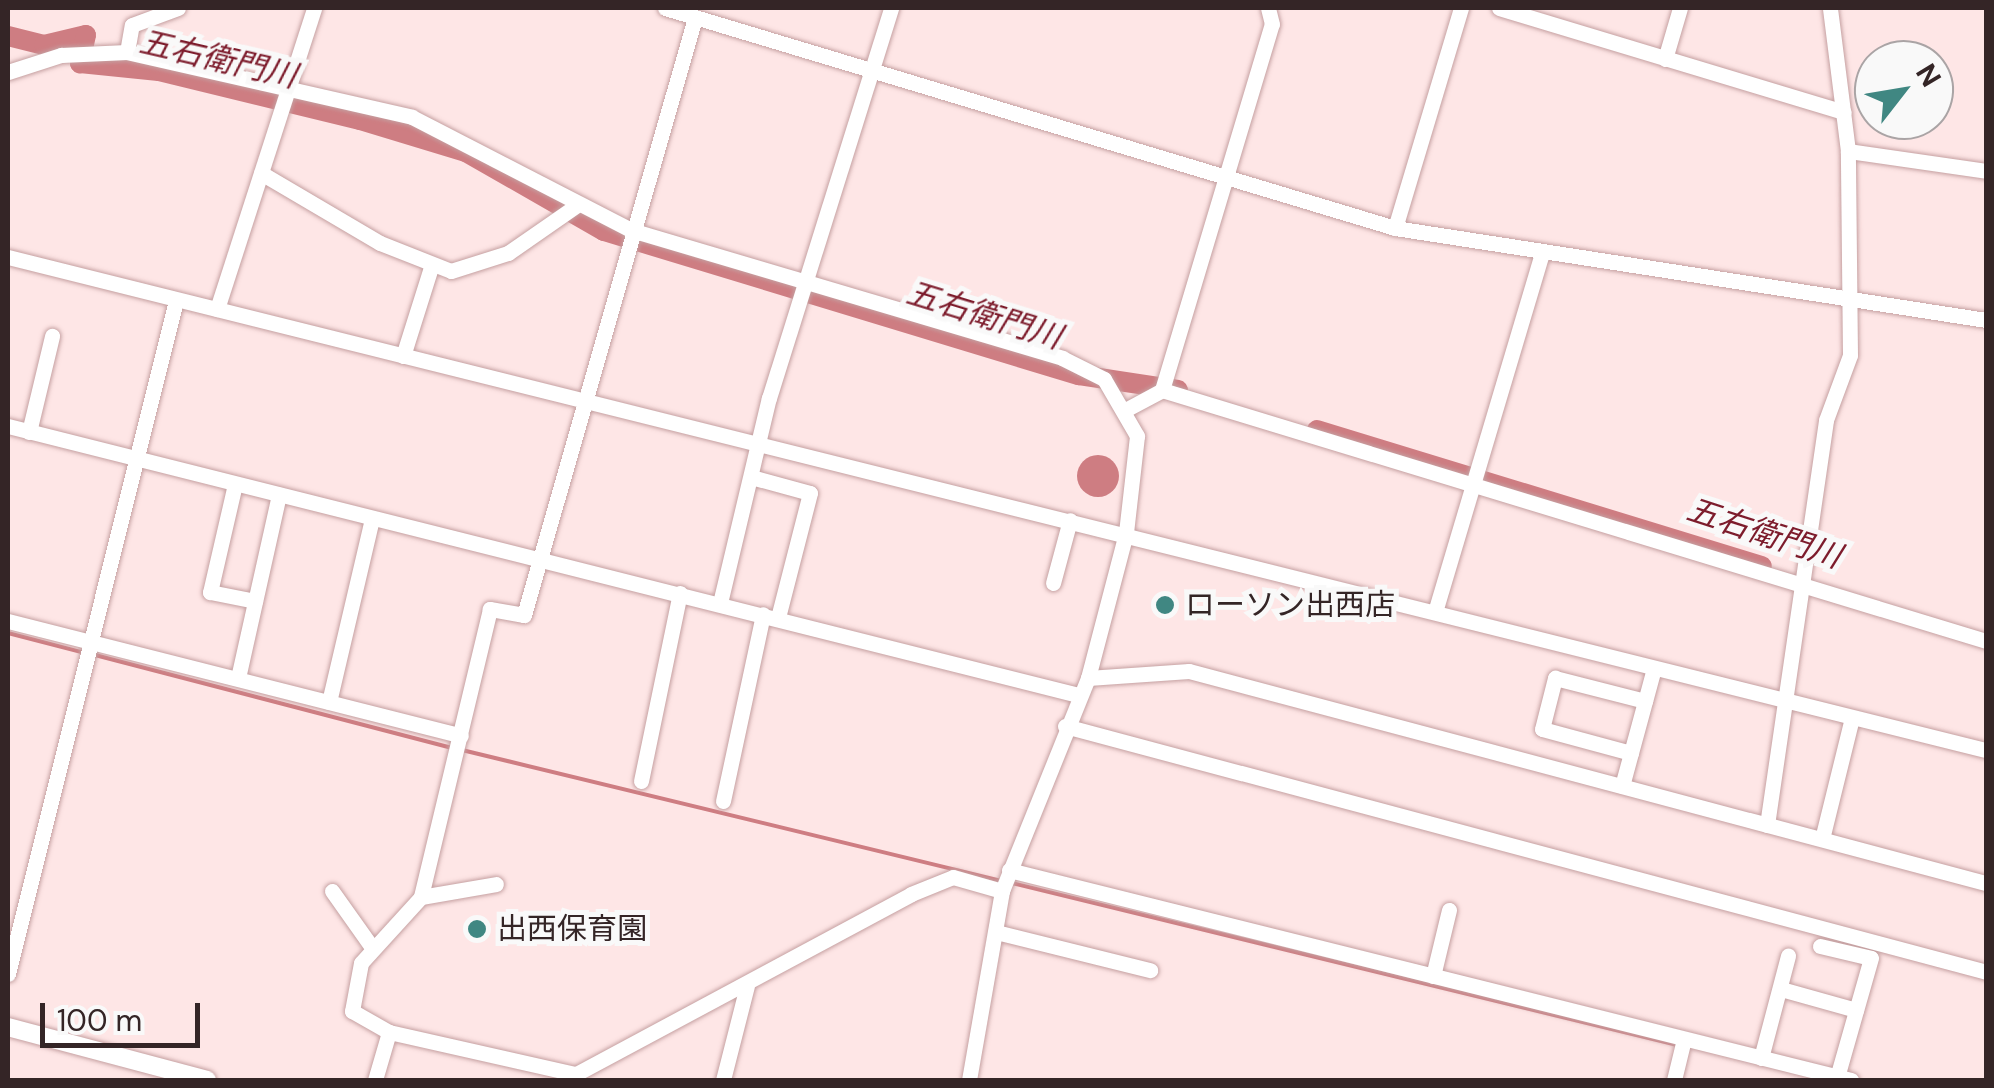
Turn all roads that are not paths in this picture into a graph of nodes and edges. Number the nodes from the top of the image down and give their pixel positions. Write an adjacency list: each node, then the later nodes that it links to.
1 (178, 8): 13 (street)
2 (314, 8): 17 (street)
3 (665, 8): 11 (street)
4 (891, 8): 16 (street)
5 (1268, 8): 22 (street)
6 (1460, 8): 24 (street)
7 (1499, 8): 12 (street)
8 (1556, 8): 12 (street)
9 (1680, 8): 14 (street)
10 (1830, 8): 18 (street)
11 (694, 21): 16 (street); 25 (street)
12 (1551, 24): 14 (street)
13 (127, 52): 15 (street); 17 (street)
14 (1665, 59): 18 (street)
15 (8, 72)
16 (870, 74): 22 (street); 29 (street)
17 (290, 89): 21 (street); 23 (street)
18 (1844, 112): 19 (street)
19 (1848, 150): 20 (street); 31 (street)
20 (1986, 171)
21 (261, 174): 28 (street); 32 (street)
22 (1224, 180): 24 (street); 36 (street)
23 (577, 205): 25 (street); 28 (street)
24 (1395, 228): 26 (street)
25 (631, 230): 29 (street); 37 (street)
26 (1542, 254): 31 (street); 44 (street)
27 (8, 257): 30 (street)
28 (432, 264): 35 (street)
29 (808, 283): 38 (street); 41 (street)
30 (176, 300): 32 (street); 42 (street)
31 (1850, 300): 33 (street); 52 (street)
32 (217, 309): 35 (street)
33 (1986, 320)
34 (52, 336): 40 (street)
35 (403, 356): 37 (street)
36 (1162, 390): 38 (street); 44 (street)
37 (580, 400): 41 (street); 50 (street)
38 (1127, 409): 49 (street)
39 (8, 426): 40 (street)
40 (29, 432): 42 (street)
41 (758, 445): 43 (street); 48 (street)
42 (136, 460): 45 (street); 59 (street)
43 (751, 477): 55 (street); 57 (street)
44 (1473, 481): 52 (street); 56 (street)
45 (235, 484): 46 (street); 54 (street)
46 (278, 495): 47 (street); 54 (street)
47 (372, 518): 50 (street); 69 (street)
48 (1070, 520): 49 (street); 51 (street)
49 (1126, 533): 56 (street); 61 (street)
50 (538, 559): 53 (street); 72 (street)
51 (1054, 583)
52 (1801, 585): 60 (street); 67 (street)
53 (680, 593): 55 (street); 75 (street)
54 (255, 601): 64 (street)
55 (720, 603): 57 (street)
56 (1435, 612): 62 (street)
57 (771, 616): 66 (street); 77 (street)
58 (8, 620): 59 (street)
59 (93, 641): 64 (street); 93 (street)
60 (1986, 641)
61 (1097, 646): 63 (street); 65 (street)
62 (1654, 668): 67 (street); 68 (street)
63 (1124, 673): 65 (street); 76 (street)
64 (238, 678): 69 (street)
65 (1088, 678): 66 (street)
66 (1078, 694): 71 (street)
67 (1784, 700): 70 (street); 78 (street)
68 (1645, 701): 74 (street); 74 (street)
69 (329, 702): 72 (street)
70 (1852, 718): 73 (street); 79 (street)
71 (1066, 726): 80 (street); 92 (street)
72 (461, 736): 85 (street)
73 (1986, 750)
74 (1631, 753): 76 (street)
75 (641, 781)
76 (1622, 786): 78 (street)
77 (723, 802)
78 (1767, 825): 79 (street)
79 (1822, 840): 81 (street)
80 (1009, 870): 84 (street); 94 (street)
81 (1986, 883)
82 (496, 884): 85 (street)
83 (332, 891): 89 (street)
84 (1002, 891): 87 (street); 95 (street)
85 (420, 897): 89 (street)
86 (1449, 910): 94 (street)
87 (996, 932): 91 (street); 106 (street)
88 (1820, 946): 97 (street)
89 (373, 949): 99 (street)
90 (1788, 956): 96 (street)
91 (1150, 970)
92 (1986, 972)
93 (8, 974)
94 (1434, 976): 100 (street)
95 (747, 986): 99 (street); 105 (street)
96 (1781, 989): 97 (street); 101 (street)
97 (1856, 1010): 102 (street)
98 (8, 1027): 103 (main road)
99 (388, 1032): 104 (street)
100 (1684, 1039): 101 (street); 107 (street)
101 (1760, 1058): 102 (street)
102 (1844, 1079)
103 (207, 1080)
104 (375, 1080)
105 (723, 1080)
106 (969, 1080)
107 (1674, 1080)

